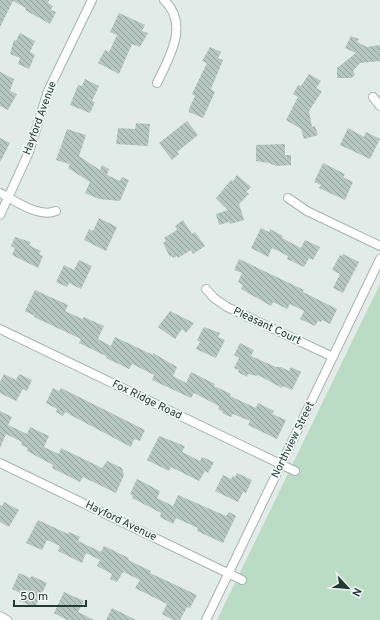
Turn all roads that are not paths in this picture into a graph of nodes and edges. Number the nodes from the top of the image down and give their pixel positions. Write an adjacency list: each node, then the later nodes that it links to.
1 (92, 0): 7 (street, Hayford Avenue)
2 (164, 0): 3 (street)
3 (157, 83)
4 (373, 97): 5 (street)
5 (380, 106)
6 (0, 193): 7 (street)
7 (8, 197): 9 (street); 10 (street, Hayford Avenue)
8 (288, 198): 11 (street)
9 (56, 211)
10 (0, 215)
11 (380, 246)
12 (380, 259): 15 (street, Northview Street)
13 (206, 288): 15 (street, Pleasant Court)
14 (0, 328): 17 (street, Fox Ridge Road)
15 (333, 357): 17 (street, Northview Street)
16 (0, 463): 19 (street, Hayford Avenue)
17 (281, 464): 18 (street, Fox Ridge Road); 19 (street, Northview Street)
18 (294, 471)
19 (228, 574): 20 (street, Hayford Avenue); 23 (street, Northview Street)
20 (242, 580)
21 (0, 616): 22 (street)
22 (8, 620)
23 (206, 620)

